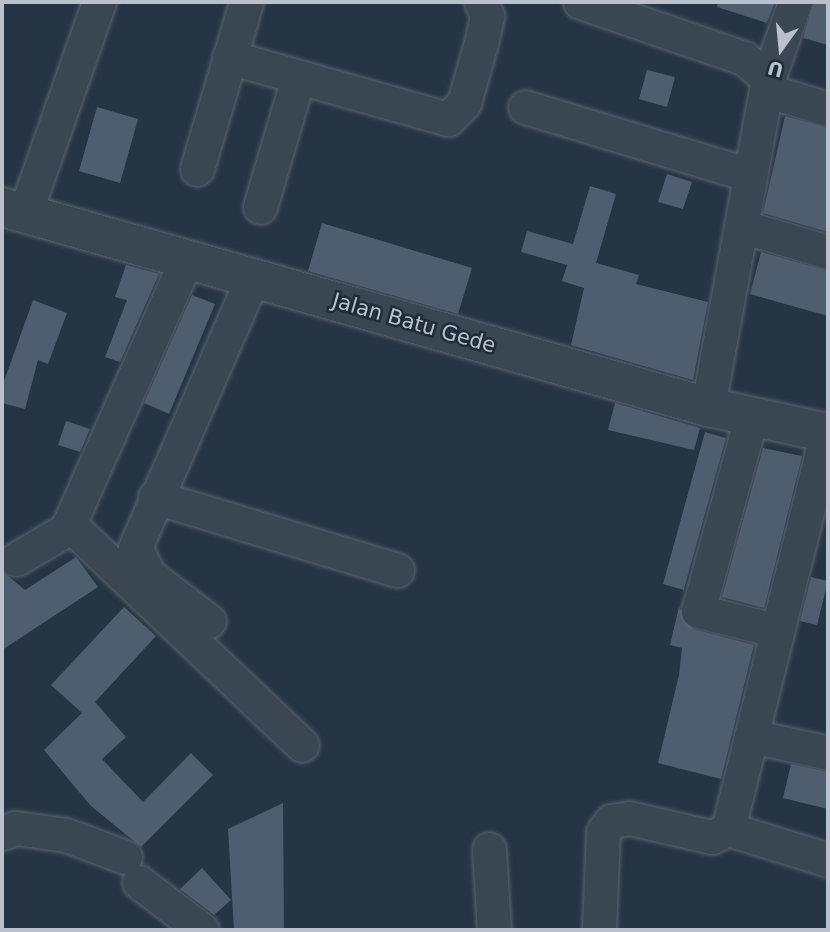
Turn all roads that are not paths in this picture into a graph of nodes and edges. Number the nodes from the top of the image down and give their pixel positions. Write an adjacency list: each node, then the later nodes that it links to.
1 (99, 2): 14 (street)
2 (246, 2): 6 (street)
3 (481, 2): 7 (street)
4 (580, 2): 8 (street)
5 (795, 2): 8 (street)
6 (229, 57): 7 (street); 11 (street)
7 (298, 78): 13 (street)
8 (769, 85): 10 (street); 12 (street)
9 (526, 107): 12 (street)
10 (828, 109)
11 (197, 169)
12 (750, 175): 15 (street)
13 (260, 207)
14 (13, 210): 17 (street, Jalan Batu Gede)
15 (741, 226): 16 (street); 19 (street)
16 (828, 252)
17 (187, 258): 18 (street, Jalan Batu Gede); 23 (street)
18 (253, 276): 19 (street, Jalan Batu Gede); 22 (street)
19 (708, 407): 20 (street, Jalan Batu Gede)
20 (752, 414): 21 (street, Jalan Batu Gede); 27 (street)
21 (828, 433): 27 (street)
22 (155, 498): 25 (street); 26 (street)
23 (71, 527): 24 (street); 29 (street)
24 (16, 559)
25 (397, 570)
26 (209, 621)
27 (778, 631): 28 (street)
28 (751, 736): 30 (street); 31 (street)
29 (302, 745)
30 (828, 753)
31 (728, 829): 34 (street); 37 (street)
32 (2, 833): 35 (street)
33 (489, 849): 36 (street)
34 (828, 860)
35 (202, 930)
36 (494, 930)
37 (599, 930)

